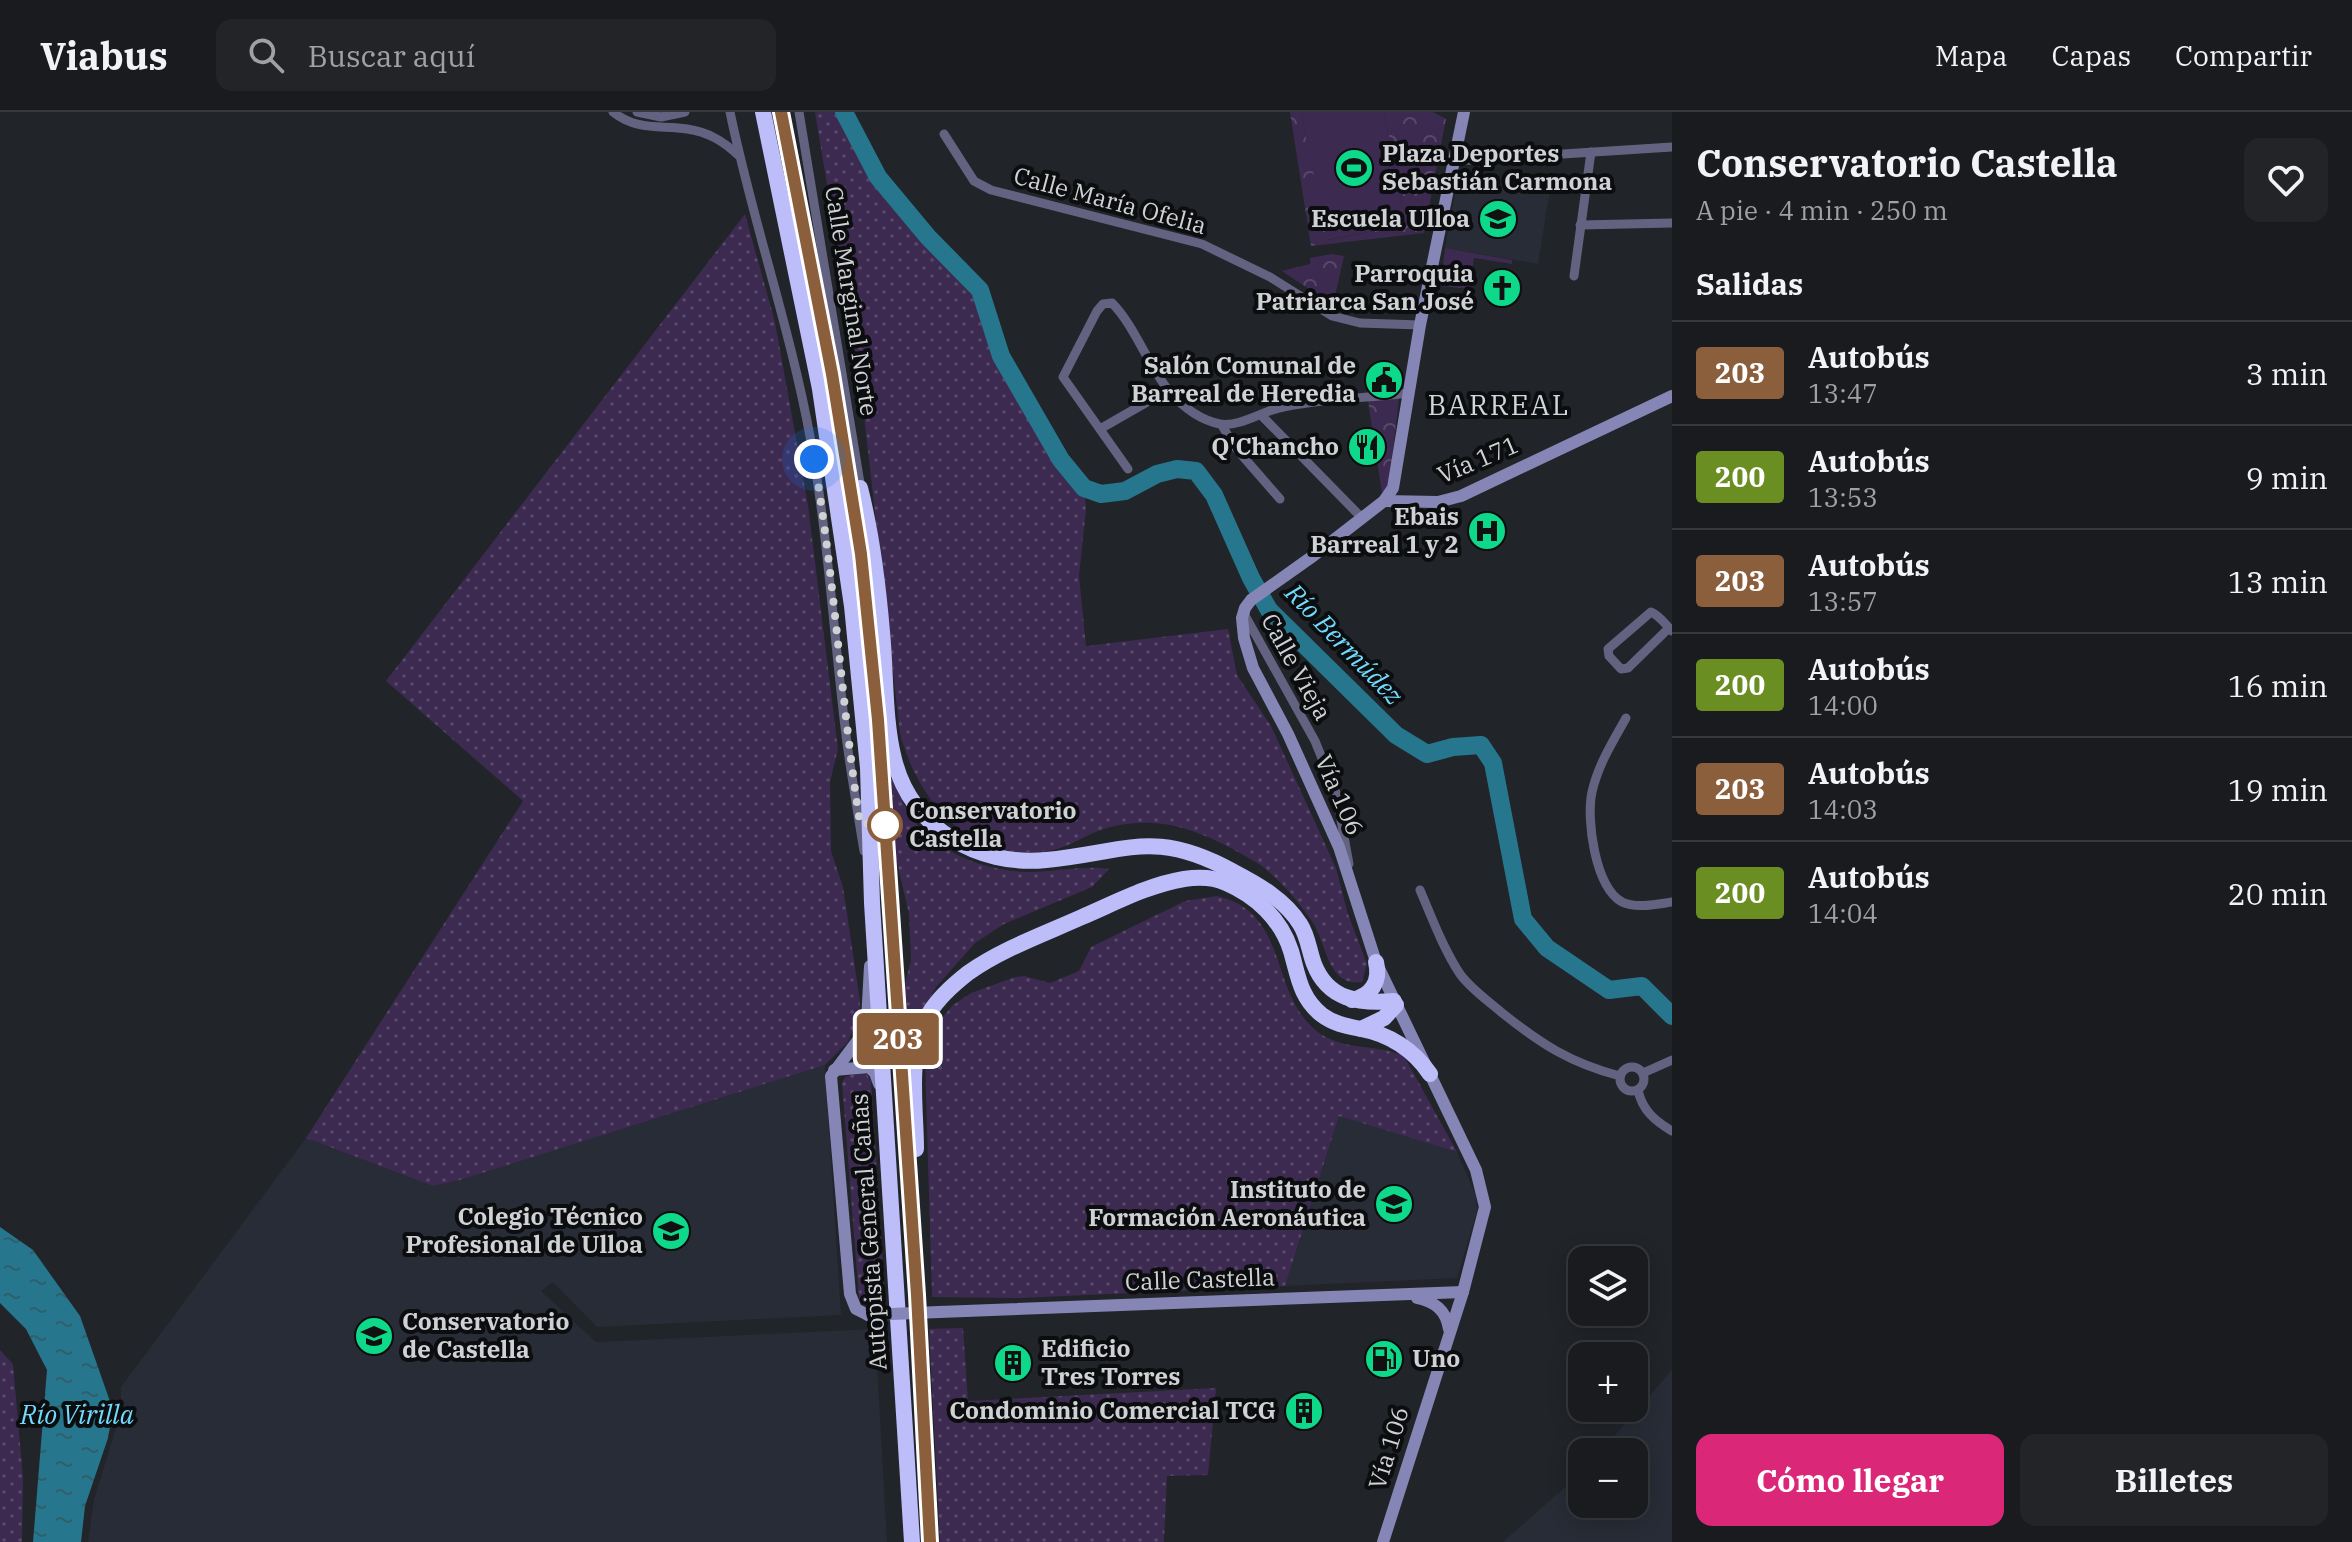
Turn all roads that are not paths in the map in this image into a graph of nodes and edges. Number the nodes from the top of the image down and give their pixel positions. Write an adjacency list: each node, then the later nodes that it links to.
1 (613, 112): 12 (street)
2 (637, 112): 3 (street)
3 (685, 112)
4 (730, 112): 12 (street)
5 (763, 112): 36 (highway, Autopista General Cañas)
6 (781, 112): 18 (highway, Autopista General Cañas)
7 (799, 112): 26 (street, Calle Marginal Norte)
8 (1464, 112): 13 (main road)
9 (944, 134): 17 (street, Calle María Ofelia)
10 (1672, 147): 11 (street)
11 (1591, 152): 13 (street); 15 (street)
12 (739, 156): 36 (street)
13 (1454, 161): 17 (main road)
14 (1672, 223): 15 (street)
15 (1580, 225): 16 (street)
16 (1574, 276)
17 (1420, 325): 20 (main road)
18 (832, 374): 26 (highway); 50 (highway, Autopista General Cañas)
19 (1168, 390): 23 (street); 24 (street); 24 (street)
20 (1408, 393): 22 (street); 28 (main road)
21 (1672, 396): 28 (main road, Vía 171)
22 (1261, 415): 23 (street); 29 (street)
23 (1222, 425): 27 (street)
24 (1100, 429): 25 (street)
25 (1128, 469)
26 (862, 496): 38 (highway)
27 (1280, 499)
28 (1384, 501): 29 (main road)
29 (1361, 517): 30 (main road)
30 (1243, 612): 33 (main road, Vía 106); 33 (street, Calle Vieja)
31 (1670, 630): 31 (street)
32 (1626, 718): 35 (street)
33 (1351, 879): 37 (main road, Vía 106)
34 (1420, 890): 45 (street)
35 (1672, 902)
36 (872, 903): 42 (main road); 47 (highway, Autopista General Cañas)
37 (1376, 962): 38 (highway); 39 (main road, Vía 106)
38 (1350, 1000): 39 (highway)
39 (1395, 1003): 40 (highway); 44 (main road, Vía 106)
40 (1361, 1029): 44 (highway); 50 (highway)
41 (1672, 1060): 43 (street)
42 (834, 1070): 47 (main road); 51 (main road, Calle Castella, bridge)
43 (1643, 1073): 45 (street); 46 (street)
44 (1430, 1074): 49 (main road, Vía 106)
45 (1620, 1076): 46 (street)
46 (1638, 1090): 48 (street)
47 (886, 1121): 53 (highway, Autopista General Cañas)
48 (1672, 1131)
49 (1463, 1292): 51 (main road, Calle Castella); 52 (main road, Vía 106)
50 (917, 1295): 54 (highway, Autopista General Cañas)
51 (1390, 1295): 52 (main road)
52 (1450, 1332): 55 (main road, Vía 106)
53 (912, 1542)
54 (930, 1542)
55 (1383, 1542)

